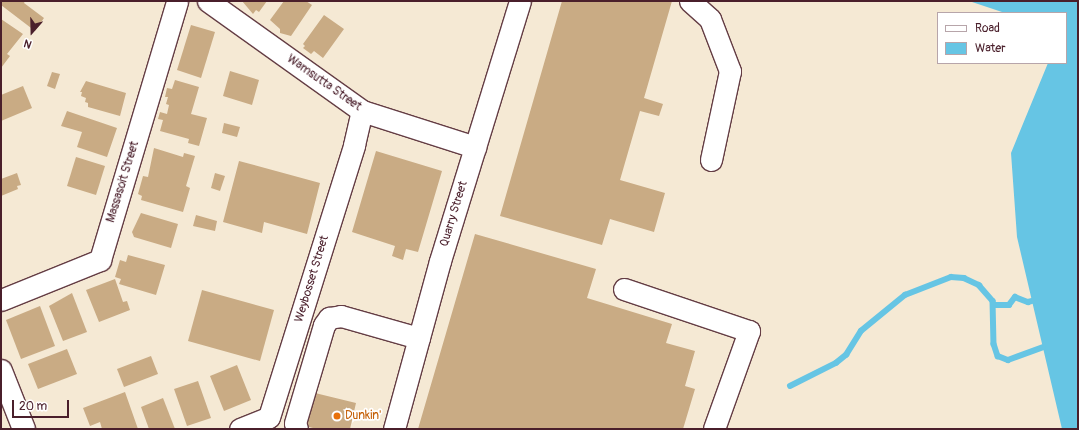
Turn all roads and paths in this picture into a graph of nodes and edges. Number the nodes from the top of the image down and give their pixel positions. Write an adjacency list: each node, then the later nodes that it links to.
1 (177, 1): 9 (street, Massasoit Street)
2 (208, 1): 5 (street, Wamsutta Street)
3 (520, 1): 6 (street, Quarry Street)
4 (690, 1): 7 (street)
5 (362, 111): 6 (street, Wamsutta Street); 13 (street, Weybosset Street)
6 (475, 147): 10 (street, Quarry Street)
7 (711, 160)
8 (624, 289): 16 (street)
9 (1, 300)
10 (419, 338): 14 (street); 15 (street, Quarry Street)
11 (1, 370): 12 (main road)
12 (19, 426)
13 (240, 429)
14 (297, 429)
15 (394, 429)
16 (714, 429)

